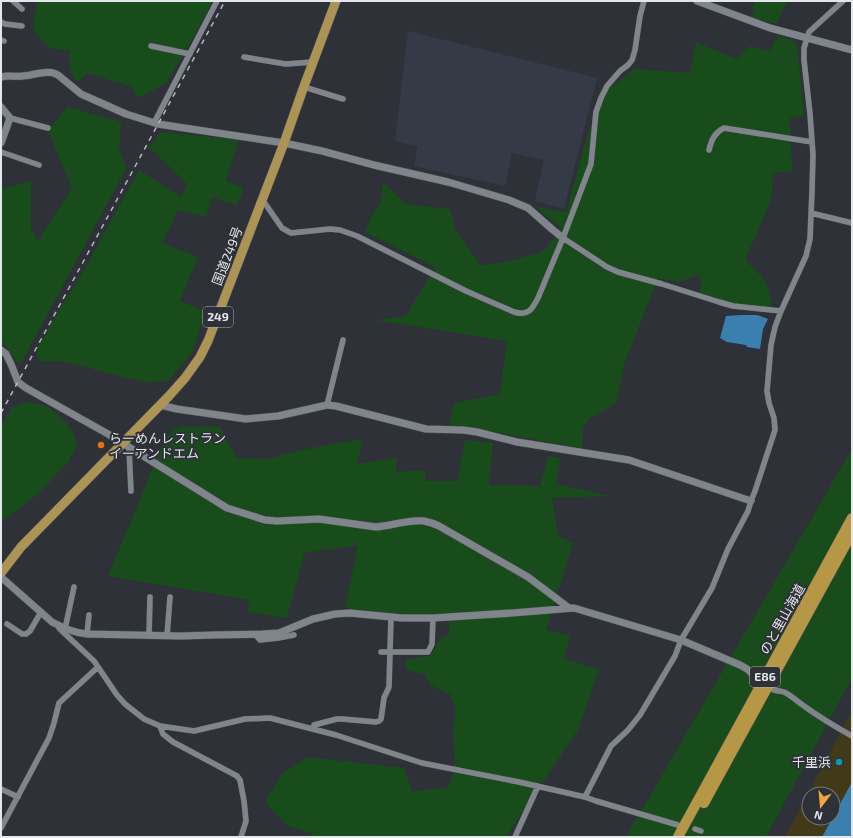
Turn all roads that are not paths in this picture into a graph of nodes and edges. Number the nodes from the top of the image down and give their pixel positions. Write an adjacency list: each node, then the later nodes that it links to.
1 (13, 1): 7 (street)
2 (217, 1): 13 (street)
3 (336, 1): 15 (highway, 国道249号 / 249)
4 (644, 1): 32 (street)
5 (697, 1): 10 (street)
6 (843, 1): 10 (street)
7 (22, 9)
8 (1, 22): 9 (street)
9 (22, 26)
10 (807, 38): 12 (street); 23 (street)
11 (151, 46): 13 (street)
12 (852, 50)
13 (190, 54): 21 (street)
14 (244, 57): 15 (street)
15 (313, 62): 17 (highway, 国道249号 / 249)
16 (1, 77): 21 (street)
17 (304, 87): 18 (street); 25 (highway, 国道249号 / 249)
18 (343, 99)
19 (1, 107): 20 (street)
20 (10, 118): 22 (street); 24 (street)
21 (154, 122): 25 (street)
22 (48, 128)
23 (812, 142): 26 (street); 30 (street)
24 (1, 143)
25 (284, 143): 29 (highway, 国道249号 / 249); 32 (street)
26 (709, 150)
27 (1, 152): 28 (street)
28 (39, 165)
29 (262, 199): 32 (street); 36 (highway, 国道249号 / 249)
30 (811, 213): 31 (street); 33 (street)
31 (852, 222)
32 (563, 238): 33 (street)
33 (781, 311): 40 (street)
34 (342, 340): 37 (street)
35 (1, 350): 38 (street)
36 (160, 405): 37 (street); 38 (highway, 国道249号 / 249)
37 (327, 405): 40 (street)
38 (126, 446): 39 (street); 43 (highway, 国道249号 / 249); 48 (street)
39 (131, 491)
40 (751, 501): 60 (street)
41 (852, 518): 77 (highway, のと里山海道 / E86)
42 (852, 533): 78 (highway, のと里山海道 / E86)
43 (1, 573)
44 (1, 577): 49 (street)
45 (74, 587): 54 (street)
46 (150, 597): 58 (street)
47 (170, 597): 59 (street)
48 (570, 608): 52 (street); 60 (street)
49 (41, 612): 53 (street); 54 (street)
50 (89, 615): 55 (street)
51 (391, 617): 52 (street); 56 (street); 62 (street)
52 (433, 618): 62 (street)
53 (7, 624)
54 (62, 627): 55 (street); 63 (street)
55 (87, 634): 58 (street)
56 (255, 634): 57 (street); 59 (street)
57 (294, 635)
58 (150, 636): 59 (street)
59 (167, 636)
60 (681, 640): 64 (street); 72 (street)
61 (382, 652): 62 (street)
62 (390, 652): 67 (street)
63 (98, 667): 66 (street); 71 (street)
64 (758, 679)
65 (772, 689): 68 (street)
66 (160, 726): 67 (street); 75 (street)
67 (314, 729): 69 (street)
68 (852, 736)
69 (538, 786): 72 (street); 76 (street)
70 (1, 789): 71 (street)
71 (18, 797): 74 (street)
72 (585, 797): 73 (street)
73 (678, 825)
74 (1, 828)
75 (241, 837)
76 (515, 837)
77 (678, 837)
78 (686, 837)

